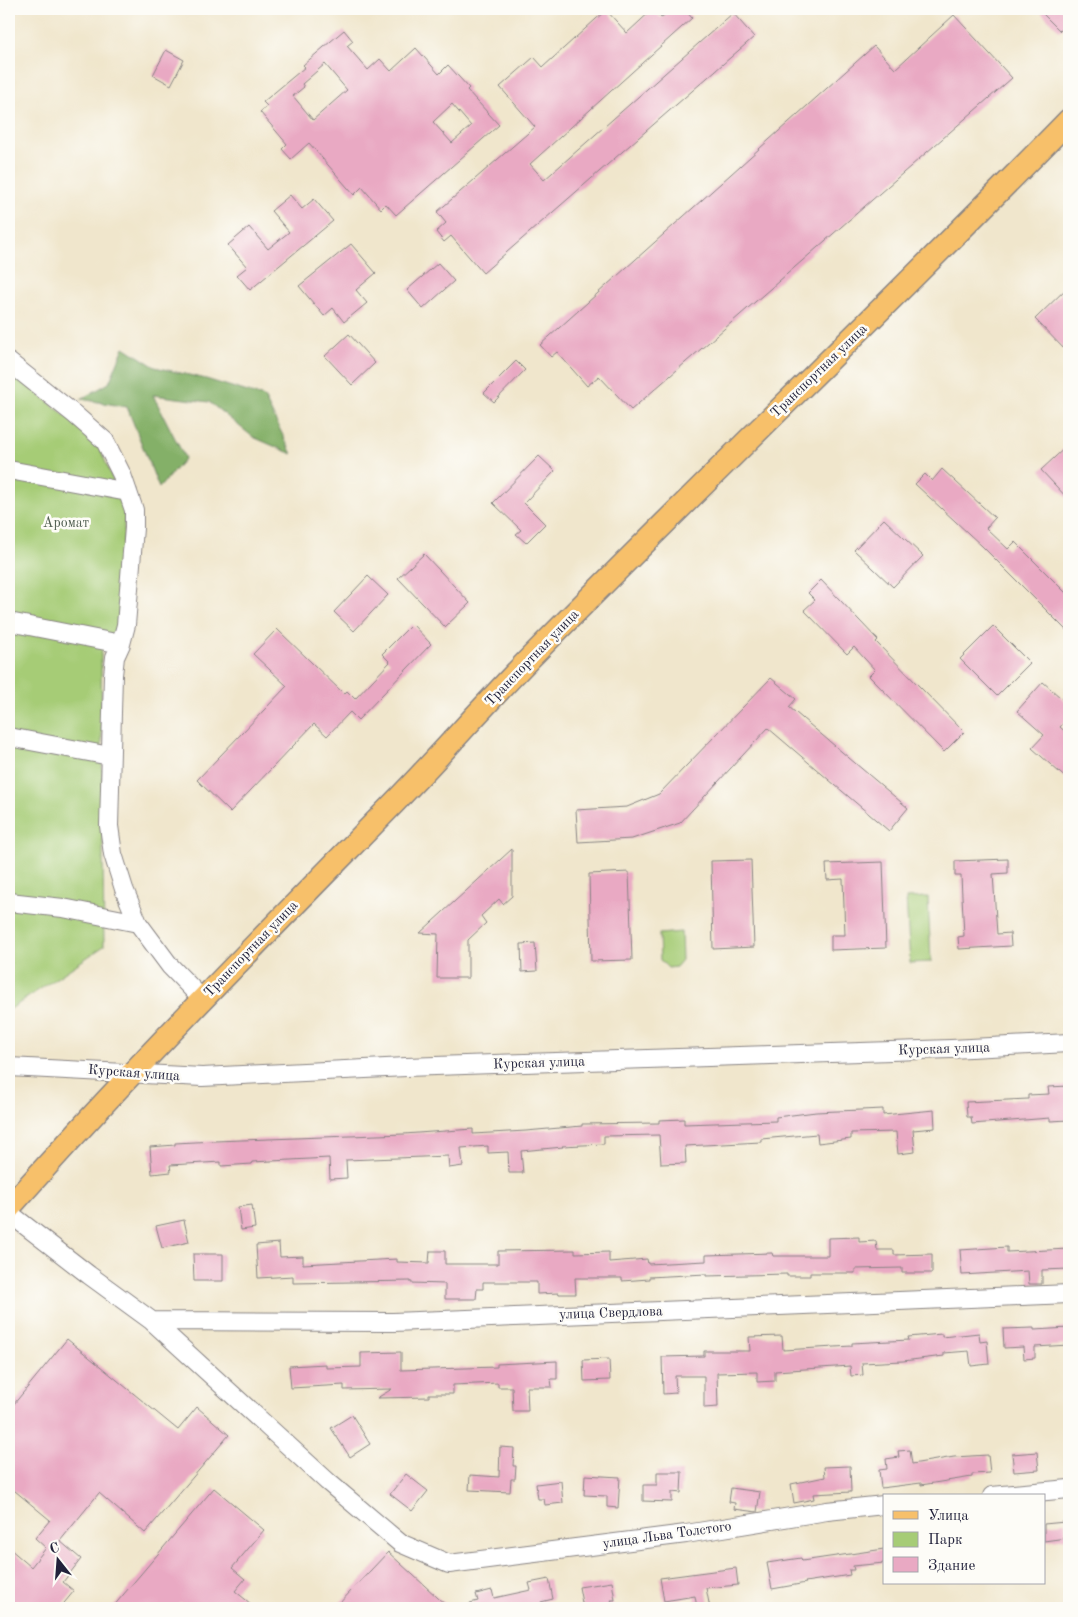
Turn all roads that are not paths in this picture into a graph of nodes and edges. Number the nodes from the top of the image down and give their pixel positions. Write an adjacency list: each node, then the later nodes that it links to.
1 (1069, 120): 11 (main road, Транспортная улица)
2 (9, 362): 4 (street)
3 (9, 470): 4 (street)
4 (128, 492): 6 (street)
5 (9, 622): 6 (street)
6 (121, 644): 8 (street)
7 (9, 737): 8 (street)
8 (110, 756): 10 (street)
9 (9, 902): 10 (street)
10 (138, 923): 11 (street)
11 (202, 999): 14 (main road, Транспортная улица)
12 (1069, 1043): 14 (street, Курская улица)
13 (9, 1067): 14 (street, Курская улица)
14 (133, 1073): 15 (main road, Транспортная улица)
15 (9, 1208)
16 (9, 1213): 18 (street)
17 (1069, 1294): 18 (street, улица Свердлова)
18 (152, 1321): 21 (street, улица Льва Толстого)
19 (1069, 1489): 20 (street)
20 (1014, 1494)
21 (883, 1506)

